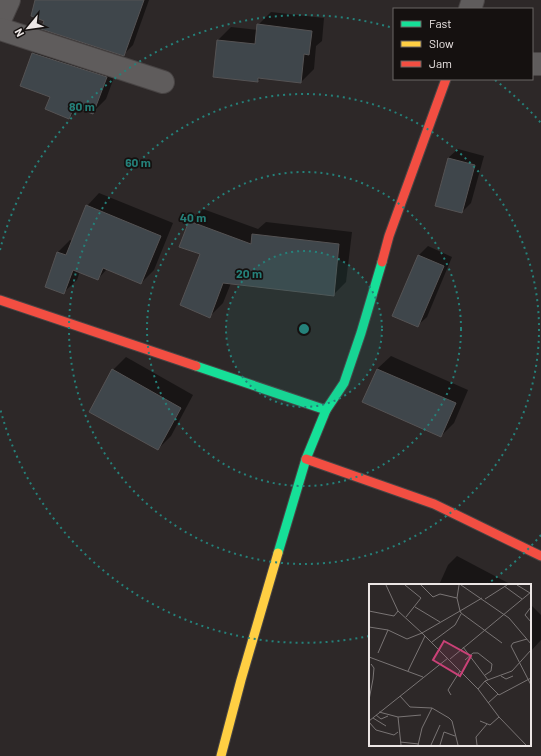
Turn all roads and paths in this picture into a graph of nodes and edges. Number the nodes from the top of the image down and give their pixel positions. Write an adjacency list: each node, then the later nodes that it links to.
1 (9, 0): 2 (street)
2 (0, 20)
3 (0, 29): 5 (street)
4 (446, 80): 7 (street)
5 (162, 82)
6 (0, 300): 7 (street)
7 (326, 410): 8 (street)
8 (306, 459): 9 (street); 10 (street)
9 (541, 556)
10 (221, 756)

